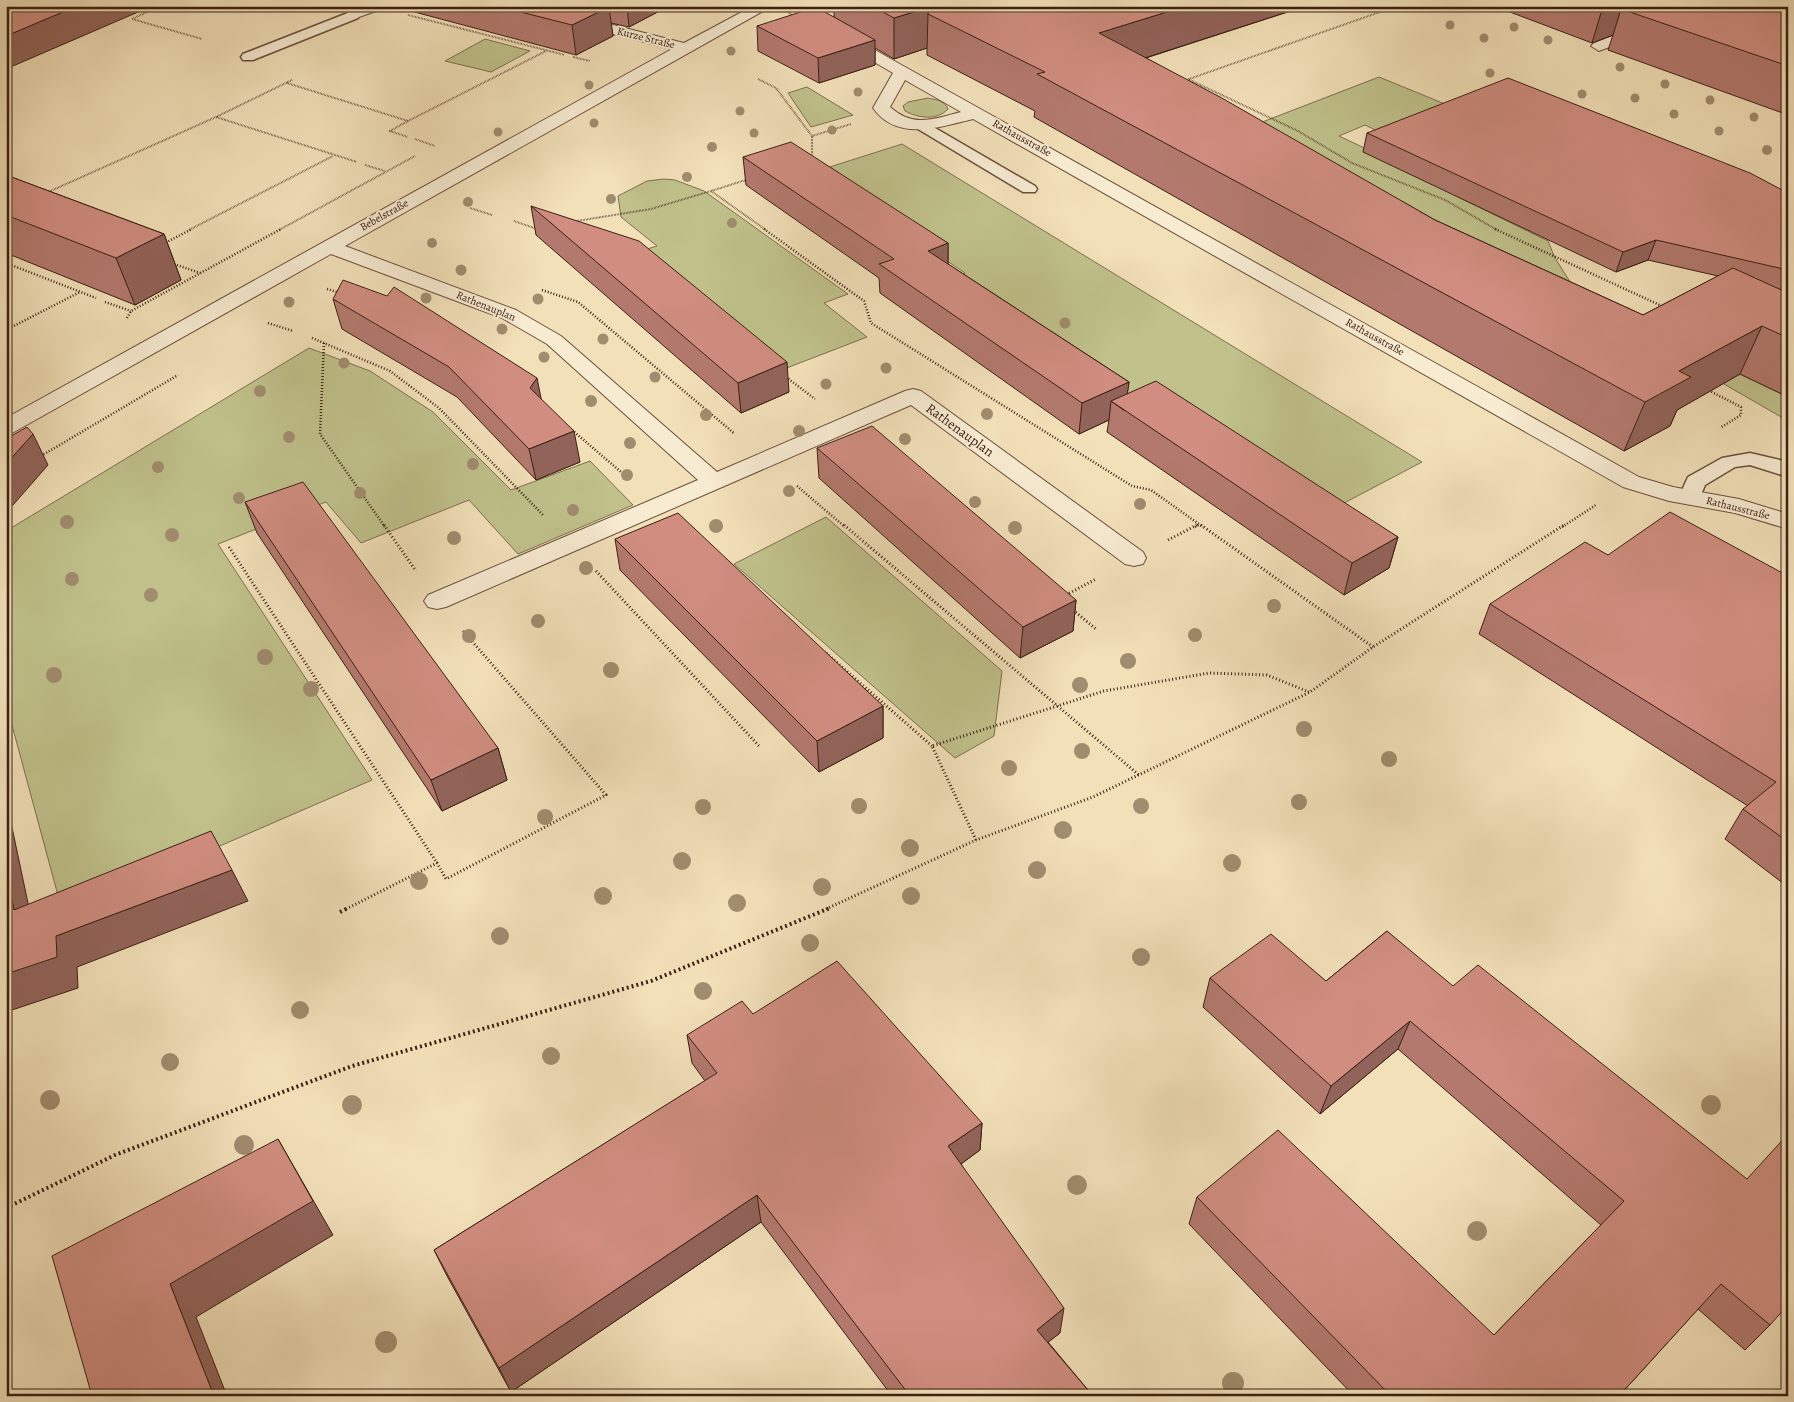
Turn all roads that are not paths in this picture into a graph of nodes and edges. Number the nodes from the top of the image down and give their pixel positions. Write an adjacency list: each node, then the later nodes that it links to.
1 (376, 6): 5 (street)
2 (519, 6): 8 (street, Kurze Straße)
3 (764, 6): 8 (street, Bebelstraße)
4 (785, 6): 10 (street, Rathausstraße)
5 (353, 16): 9 (lane)
6 (1654, 26): 7 (street)
7 (1599, 46)
8 (686, 48): 14 (street, Bebelstraße)
9 (248, 58)
10 (902, 70): 11 (street, Rathausstraße); 12 (street, Rathausstraße)
11 (977, 113): 12 (street, Rathausstraße); 18 (street, Rathausstraße)
12 (923, 126): 13 (lane)
13 (1030, 189)
14 (328, 246): 15 (street, Bebelstraße); 17 (street, Rathenauplan)
15 (6, 427)
16 (1788, 471): 18 (lane)
17 (714, 480): 20 (street, Rathenauplan); 21 (street, Rathenauplan)
18 (1690, 497): 19 (street, Rathausstraße)
19 (1788, 522)
20 (1134, 558)
21 (437, 600)

